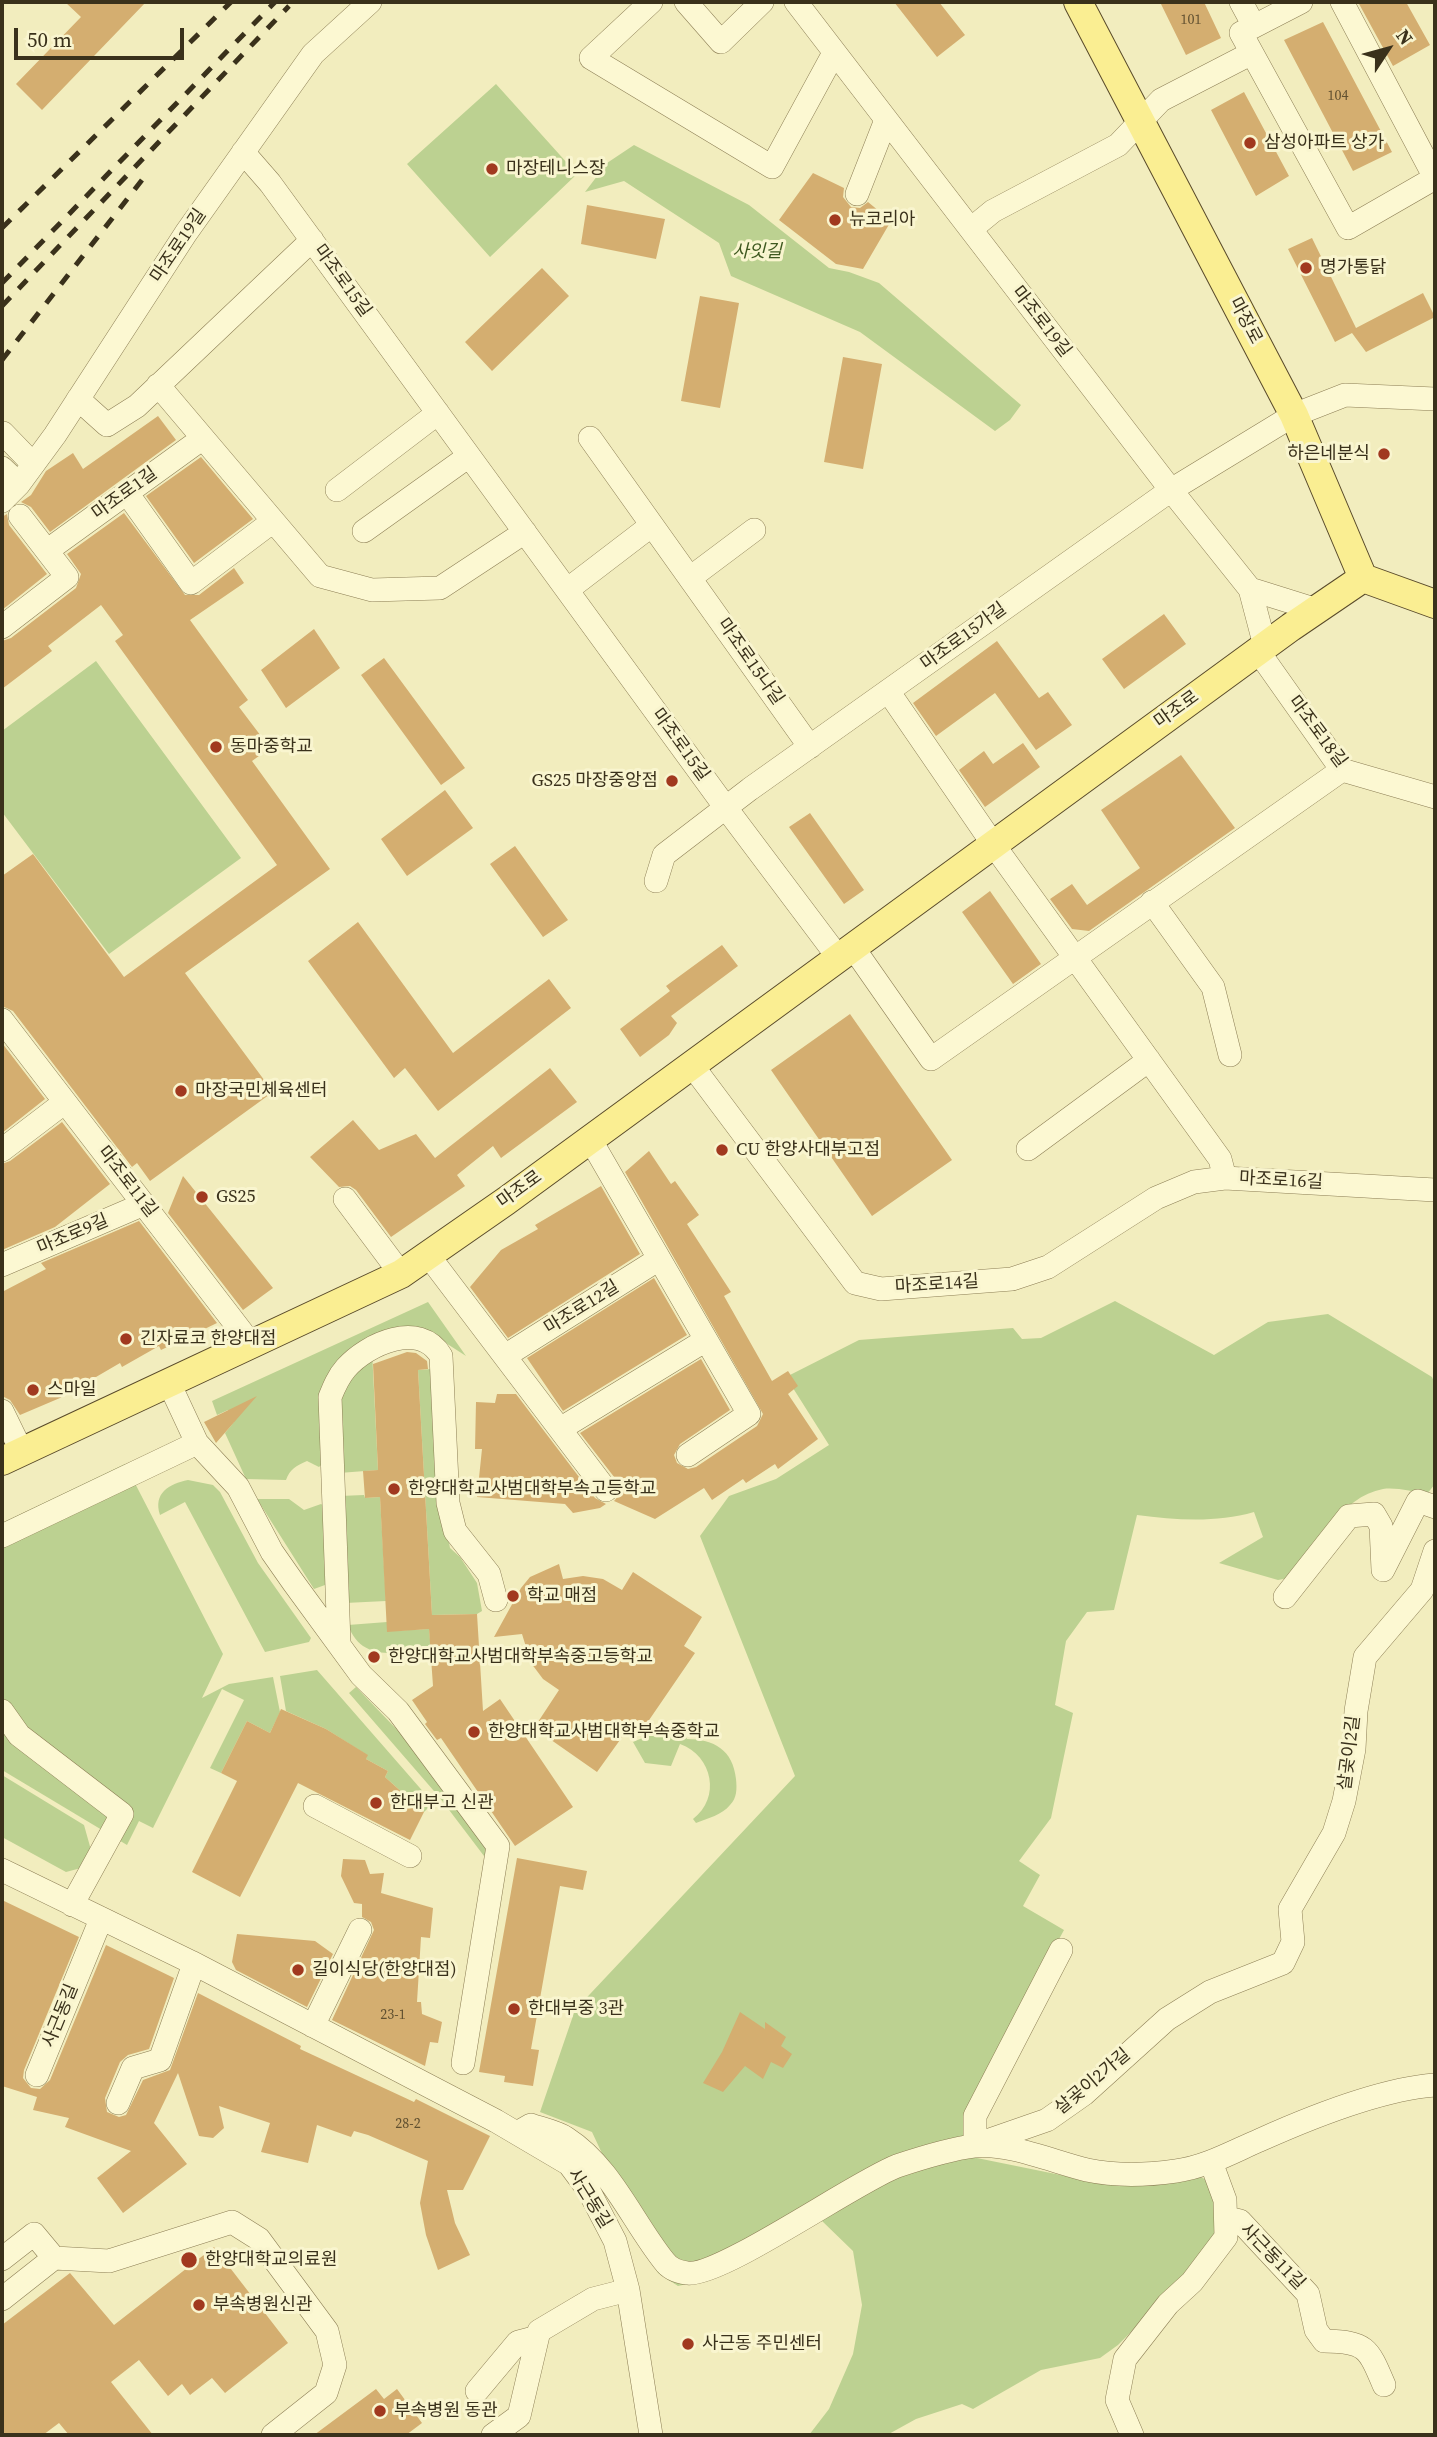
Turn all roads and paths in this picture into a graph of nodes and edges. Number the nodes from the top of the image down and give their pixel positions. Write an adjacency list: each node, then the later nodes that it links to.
1 (370, 2): 15 (street, 마조로19길)
2 (651, 2): 11 (street)
3 (686, 2): 4 (street)
4 (762, 2)
5 (796, 2): 11 (street, 마조로19길)
6 (1078, 2): 14 (main road, 마장로)
7 (1241, 2): 10 (street)
8 (1301, 2): 10 (street)
9 (1342, 2): 12 (street)
10 (1254, 26): 12 (street)
11 (834, 53): 13 (street, 마조로19길)
12 (1252, 53): 14 (street)
13 (886, 120): 16 (street); 17 (street, 마조로19길)
14 (1141, 122): 17 (street); 23 (main road, 마장로)
15 (243, 152): 18 (street, 마조로15길); 20 (street, 마조로19길)
16 (857, 194)
17 (971, 229): 32 (street, 마조로19길)
18 (312, 240): 19 (street); 22 (street, 마조로15길)
19 (159, 385): 20 (street); 25 (street)
20 (78, 399): 28 (street, 마조로19길)
21 (1435, 399): 23 (street, 마조로15가길)
22 (438, 413): 27 (street, 마조로15길); 31 (street)
23 (1294, 415): 32 (street, 마조로15가길); 43 (main road, 마장로)
24 (3, 433): 28 (street)
25 (202, 438): 33 (street, 마조로1길); 36 (street)
26 (590, 438): 37 (street, 마조로15나길)
27 (469, 456): 39 (street); 40 (street, 마조로15길)
28 (33, 464): 30 (street, 마조로19길)
29 (2, 468): 30 (street)
30 (19, 484): 34 (street, 마조로19길)
31 (337, 490)
32 (1171, 490): 44 (street, 마조로19길); 50 (street, 마조로15가길)
33 (127, 493): 36 (street); 41 (street, 마조로1길)
34 (2, 501)
35 (20, 516): 41 (street)
36 (272, 523): 40 (street)
37 (652, 525): 42 (street, 마조로15나길); 45 (street)
38 (754, 530): 42 (street)
39 (364, 531)
40 (524, 532): 45 (street, 마조로15길)
41 (48, 550): 48 (street)
42 (690, 578): 51 (street, 마조로15나길)
43 (1363, 578): 46 (main road); 47 (main road, 마조로)
44 (1250, 589): 47 (street); 49 (street)
45 (566, 590): 54 (street, 마조로15길)
46 (1435, 604)
47 (1317, 610): 49 (main road, 마조로)
48 (2, 627)
49 (1261, 649): 52 (street, 마조로18길); 55 (main road, 마조로)
50 (888, 691): 51 (street, 마조로15가길); 55 (street)
51 (810, 747): 54 (street, 마조로15가길)
52 (1342, 770): 53 (street, 마조로18길); 57 (street)
53 (1435, 797)
54 (726, 808): 56 (street, 마조로15가길); 58 (street, 마조로15길)
55 (993, 844): 58 (main road, 마조로); 59 (street, 마조로16길)
56 (656, 881)
57 (1152, 902): 59 (street); 61 (street)
58 (845, 951): 59 (street); 63 (main road, 마조로)
59 (1074, 956): 62 (street, 마조로16길)
60 (2, 1020): 64 (street, 마조로11길)
61 (1230, 1055)
62 (1149, 1060): 66 (street); 68 (street, 마조로16길)
63 (691, 1064): 65 (main road, 마조로); 68 (street, 마조로14길)
64 (65, 1102): 67 (street); 71 (street, 마조로11길)
65 (590, 1139): 72 (main road, 마조로); 73 (street)
66 (1028, 1149)
67 (2, 1150)
68 (1225, 1178): 69 (street, 마조로16길)
69 (1435, 1190)
70 (345, 1199): 75 (street)
71 (144, 1204): 74 (street, 마조로9길); 77 (street, 마조로11길)
72 (428, 1255): 75 (main road, 마조로); 78 (street)
73 (659, 1259): 76 (street); 78 (street, 마조로12길)
74 (2, 1265)
75 (401, 1274): 77 (main road, 마조로)
76 (706, 1340): 81 (street); 83 (street)
77 (251, 1344): 79 (main road, 마조로)
78 (505, 1356): 81 (street)
79 (169, 1383): 82 (street); 84 (main road, 마조로)
80 (2, 1411): 84 (street)
81 (560, 1429): 85 (street)
82 (197, 1443): 87 (street); 91 (street)
83 (688, 1455)
84 (12, 1457)
85 (607, 1490)
86 (1435, 1507): 89 (street)
87 (2, 1536)
88 (1435, 1551): 100 (street, 살곶이2길)
89 (1285, 1597)
90 (496, 1600): 91 (street)
91 (339, 1643): 103 (street)
92 (2, 1712): 96 (street)
93 (315, 1806): 94 (street)
94 (411, 1856)
95 (2, 1870): 96 (street, 사근동길)
96 (72, 1905): 97 (street, 사근동길)
97 (102, 1919): 101 (street, 사근동길); 104 (street, 사근동길)
98 (360, 1930): 102 (street)
99 (1061, 1950): 108 (street)
100 (1283, 1963): 108 (street, 살곶이2가길)
101 (194, 1964): 102 (street, 사근동길); 106 (street)
102 (313, 2026): 107 (street, 사근동길)
103 (463, 2063)
104 (37, 2075)
105 (1435, 2085): 109 (street)
106 (118, 2103)
107 (517, 2133): 108 (street, 살곶이2가길); 113 (street, 사근동길)
108 (975, 2146): 109 (street)
109 (1210, 2162): 110 (street)
110 (1227, 2218): 116 (street, 사근동11길); 121 (street)
111 (54, 2258): 112 (street); 114 (street); 118 (street)
112 (2, 2259)
113 (628, 2290): 115 (street); 120 (street, 사근동길)
114 (2, 2299)
115 (537, 2337): 117 (street); 119 (street)
116 (1384, 2385)
117 (477, 2391)
118 (273, 2435)
119 (493, 2435)
120 (651, 2435)
121 (1132, 2435)

